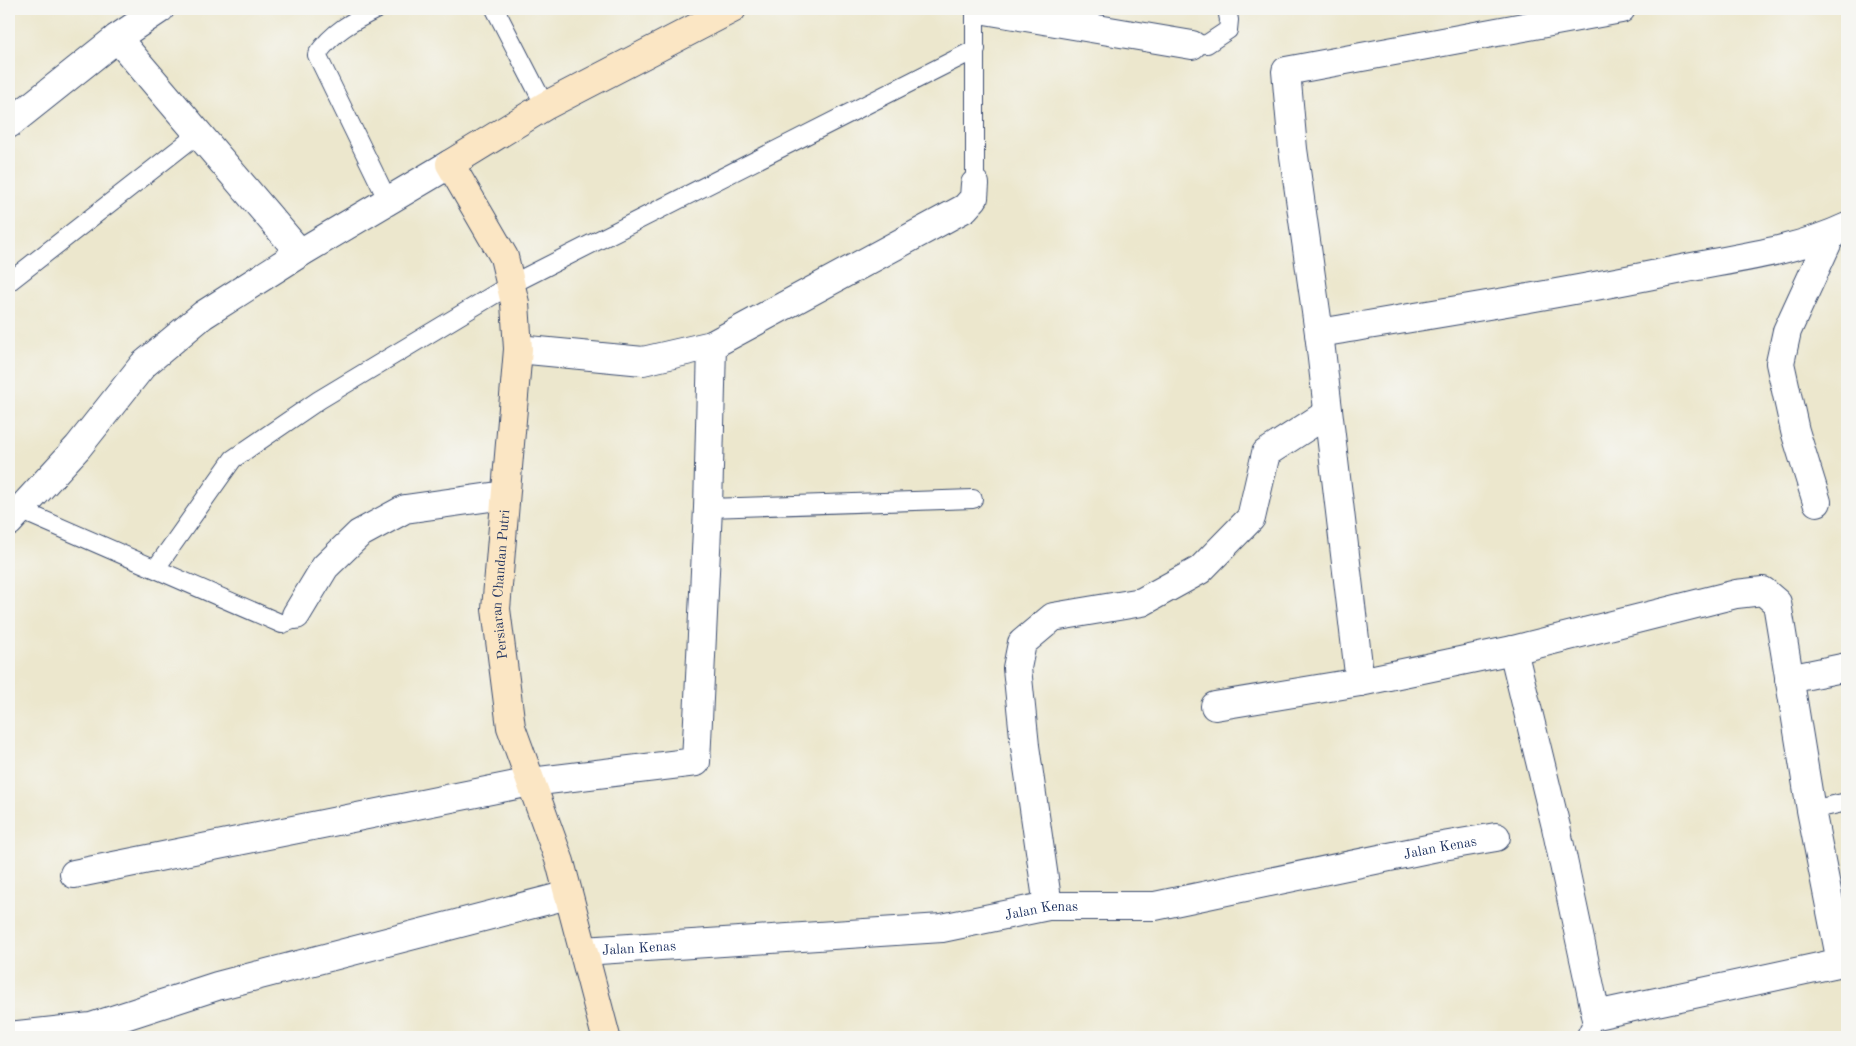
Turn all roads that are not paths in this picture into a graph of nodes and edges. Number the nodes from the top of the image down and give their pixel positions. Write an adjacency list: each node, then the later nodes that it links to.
1 (160, 9): 8 (street)
2 (377, 9): 16 (lane)
3 (495, 9): 11 (lane)
4 (732, 9): 11 (street)
5 (977, 9): 9 (street); 10 (lane)
6 (1227, 9): 9 (lane)
7 (1621, 9): 21 (street)
8 (117, 38): 12 (street); 13 (street)
9 (1192, 45)
10 (976, 50): 15 (lane); 20 (lane)
11 (545, 106): 14 (street)
12 (9, 124)
13 (198, 134): 18 (street); 19 (lane)
14 (450, 164): 16 (street); 20 (street, Persiaran Chandan Putri)
15 (975, 184): 22 (street)
16 (388, 200): 18 (street)
17 (1839, 231): 21 (street); 27 (street)
18 (300, 253): 29 (street)
19 (9, 282)
20 (510, 285): 23 (street, Persiaran Chandan Putri); 30 (lane)
21 (1318, 333): 24 (street)
22 (712, 346): 23 (street); 28 (street)
23 (518, 348): 25 (street, Persiaran Chandan Putri)
24 (1328, 413): 35 (street); 43 (street)
25 (505, 495): 31 (street); 37 (street, Persiaran Chandan Putri)
26 (973, 499): 28 (lane)
27 (1817, 502)
28 (708, 508): 37 (street)
29 (12, 512): 30 (lane)
30 (156, 568): 31 (lane)
31 (296, 615)
32 (1513, 650): 34 (street); 35 (street); 46 (street)
33 (1847, 667): 34 (street)
34 (1789, 679): 39 (street)
35 (1360, 682): 36 (street)
36 (1215, 706)
37 (531, 782): 41 (street); 42 (street, Persiaran Chandan Putri)
38 (1847, 802): 39 (lane)
39 (1811, 810): 45 (street)
40 (1496, 837): 43 (street, Jalan Kenas)
41 (74, 874)
42 (568, 895): 44 (street, Persiaran Chandan Putri); 47 (street)
43 (1048, 906): 44 (street, Jalan Kenas)
44 (583, 951): 48 (street, Persiaran Chandan Putri)
45 (1844, 961): 46 (street)
46 (1590, 1026)
47 (9, 1036)
48 (606, 1037)

